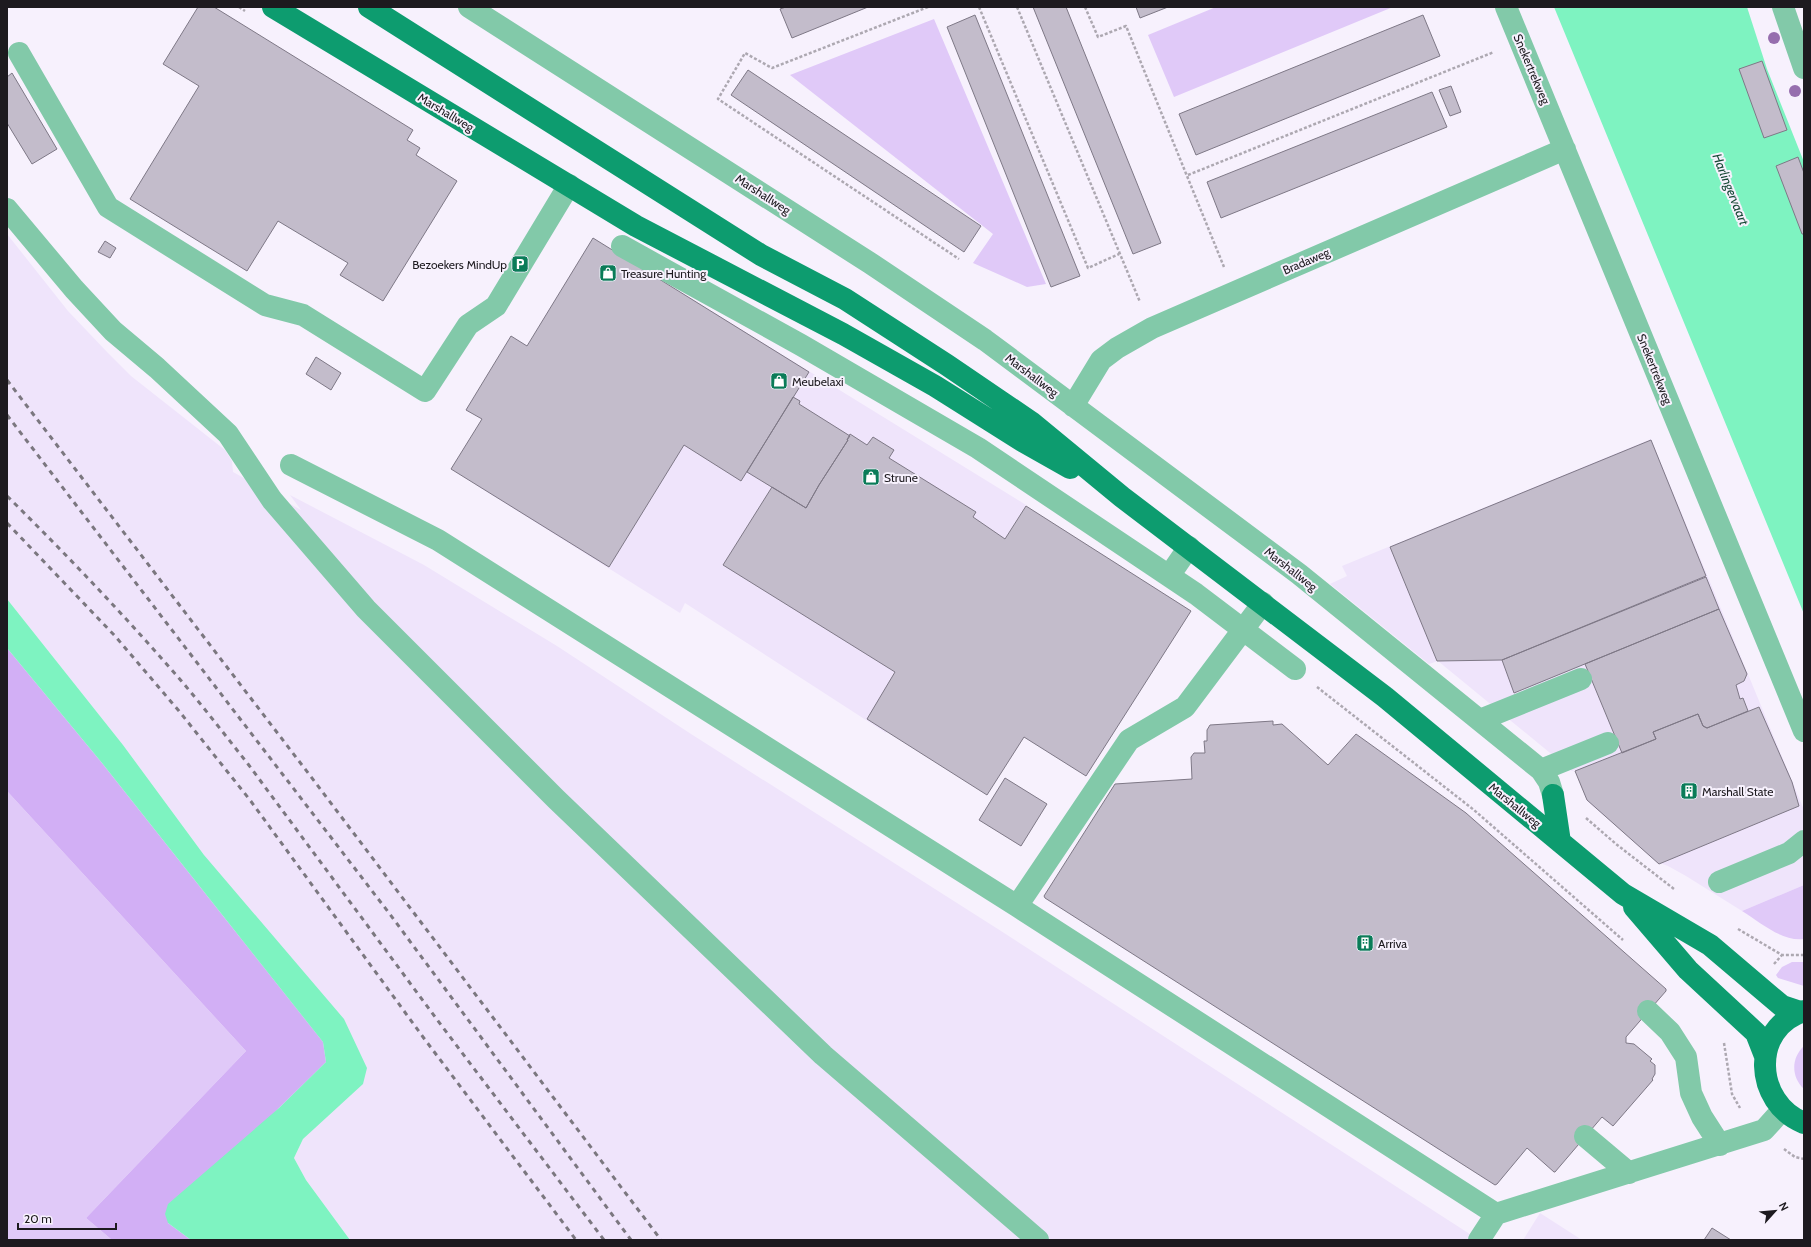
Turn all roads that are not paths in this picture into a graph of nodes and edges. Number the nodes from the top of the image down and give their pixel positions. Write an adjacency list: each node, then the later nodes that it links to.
1 (273, 7): 9 (main road, Marshallweg)
2 (369, 7): 18 (main road, Marshallweg)
3 (469, 7): 14 (street, Marshallweg)
4 (1506, 7): 8 (street, Snekertrekweg)
5 (1783, 7): 7 (street)
6 (18, 53): 9 (street)
7 (1804, 68)
8 (1565, 148): 14 (street, Bradaweg); 26 (street, Snekertrekweg)
9 (569, 185): 12 (main road, Marshallweg)
10 (7, 209): 44 (street)
11 (622, 246): 13 (street)
12 (843, 334): 13 (street); 15 (main road, Marshallweg)
13 (828, 361): 17 (street)
14 (1073, 406): 25 (street, Marshallweg)
15 (1024, 442): 17 (street); 18 (main road, Marshallweg)
16 (291, 465): 34 (street)
17 (1008, 468): 20 (street)
18 (1122, 497): 19 (main road, Marshallweg)
19 (1189, 547): 20 (street); 21 (main road, Marshallweg)
20 (1169, 576): 22 (street)
21 (1263, 603): 22 (street); 31 (main road, Marshallweg)
22 (1242, 631): 23 (street); 34 (street)
23 (1295, 669)
24 (1581, 679): 25 (street)
25 (1480, 720): 28 (street, Marshallweg)
26 (1804, 731)
27 (1608, 743): 28 (street)
28 (1542, 770): 29 (street, Marshallweg)
29 (1553, 795): 31 (main road)
30 (1804, 841): 32 (street)
31 (1560, 842): 33 (main road, Marshallweg)
32 (1719, 882)
33 (1623, 894): 36 (main road, Marshallweg); 37 (main road, Marshallweg)
34 (1017, 906): 43 (street)
35 (1648, 1011): 41 (street)
36 (1802, 1012): 37 (main road)
37 (1765, 1056): 38 (main road)
38 (1782, 1110): 39 (main road); 41 (street)
39 (1804, 1123)
40 (1585, 1136): 42 (street)
41 (1720, 1145): 42 (street)
42 (1629, 1173): 43 (street)
43 (1496, 1214): 45 (street)
44 (1038, 1240)
45 (1479, 1240)

